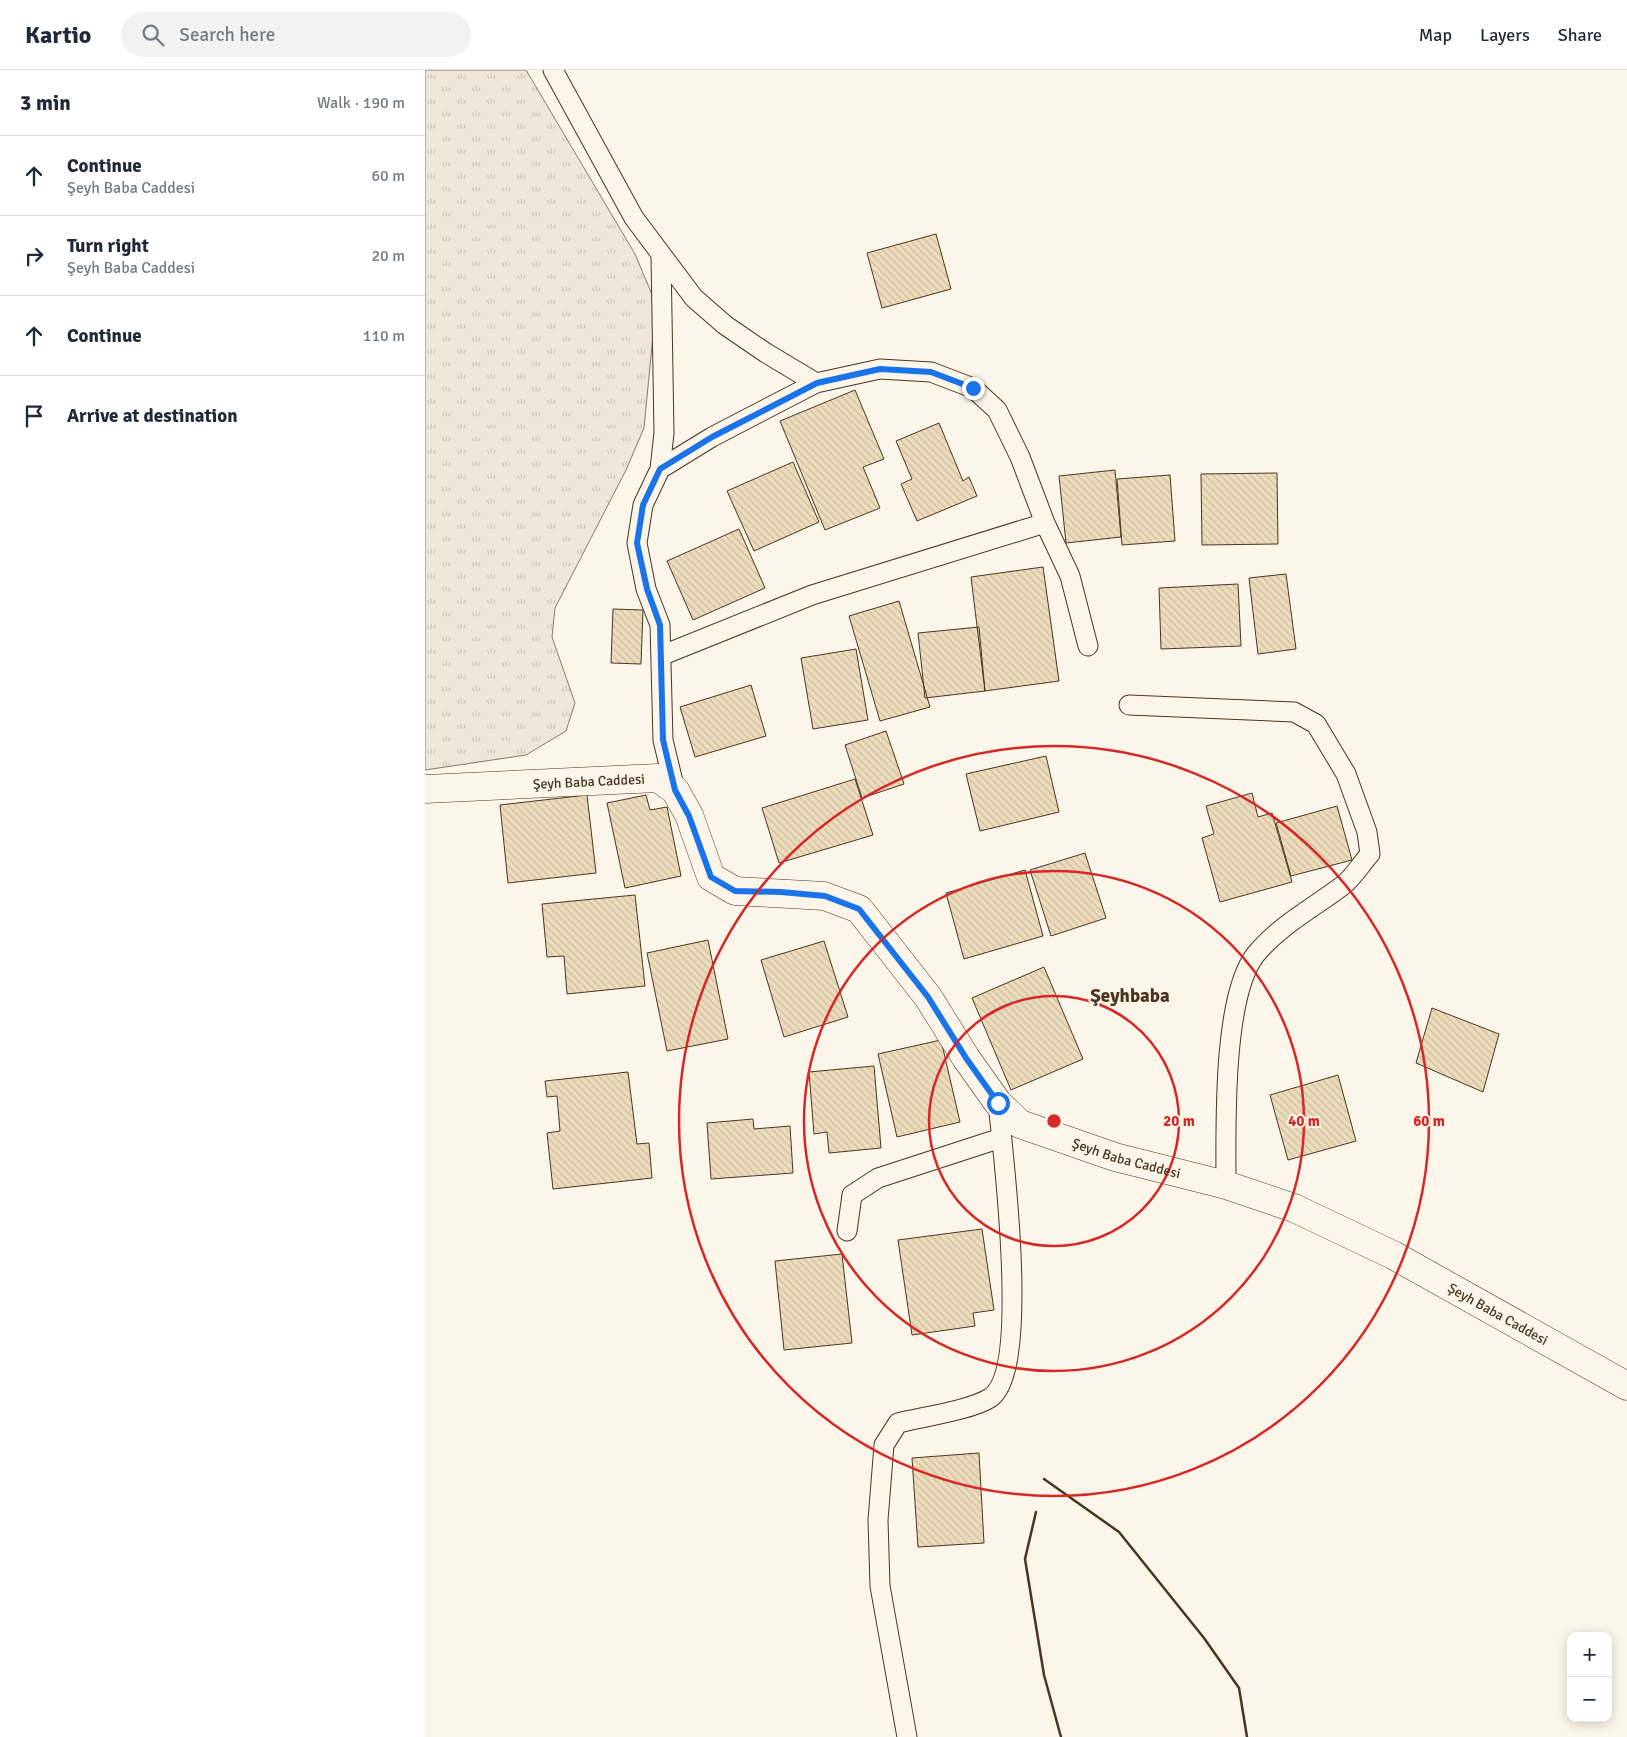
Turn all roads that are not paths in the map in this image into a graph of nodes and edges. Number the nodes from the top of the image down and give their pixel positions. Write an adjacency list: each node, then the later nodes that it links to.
1 (553, 70): 2 (lane)
2 (661, 258): 3 (lane); 4 (lane)
3 (817, 383): 4 (lane); 5 (lane)
4 (660, 469): 7 (lane)
5 (1045, 523): 6 (lane); 7 (lane)
6 (1088, 646)
7 (663, 655): 10 (lane)
8 (1129, 705): 13 (lane)
9 (425, 790): 10 (street, Şeyh Baba Caddesi)
10 (675, 790): 11 (street, Şeyh Baba Caddesi)
11 (998, 1103): 12 (lane); 13 (street, Şeyh Baba Caddesi)
12 (1001, 1138): 14 (lane); 16 (lane)
13 (1226, 1184): 15 (street, Şeyh Baba Caddesi)
14 (847, 1231)
15 (1627, 1386)
16 (907, 1737)

